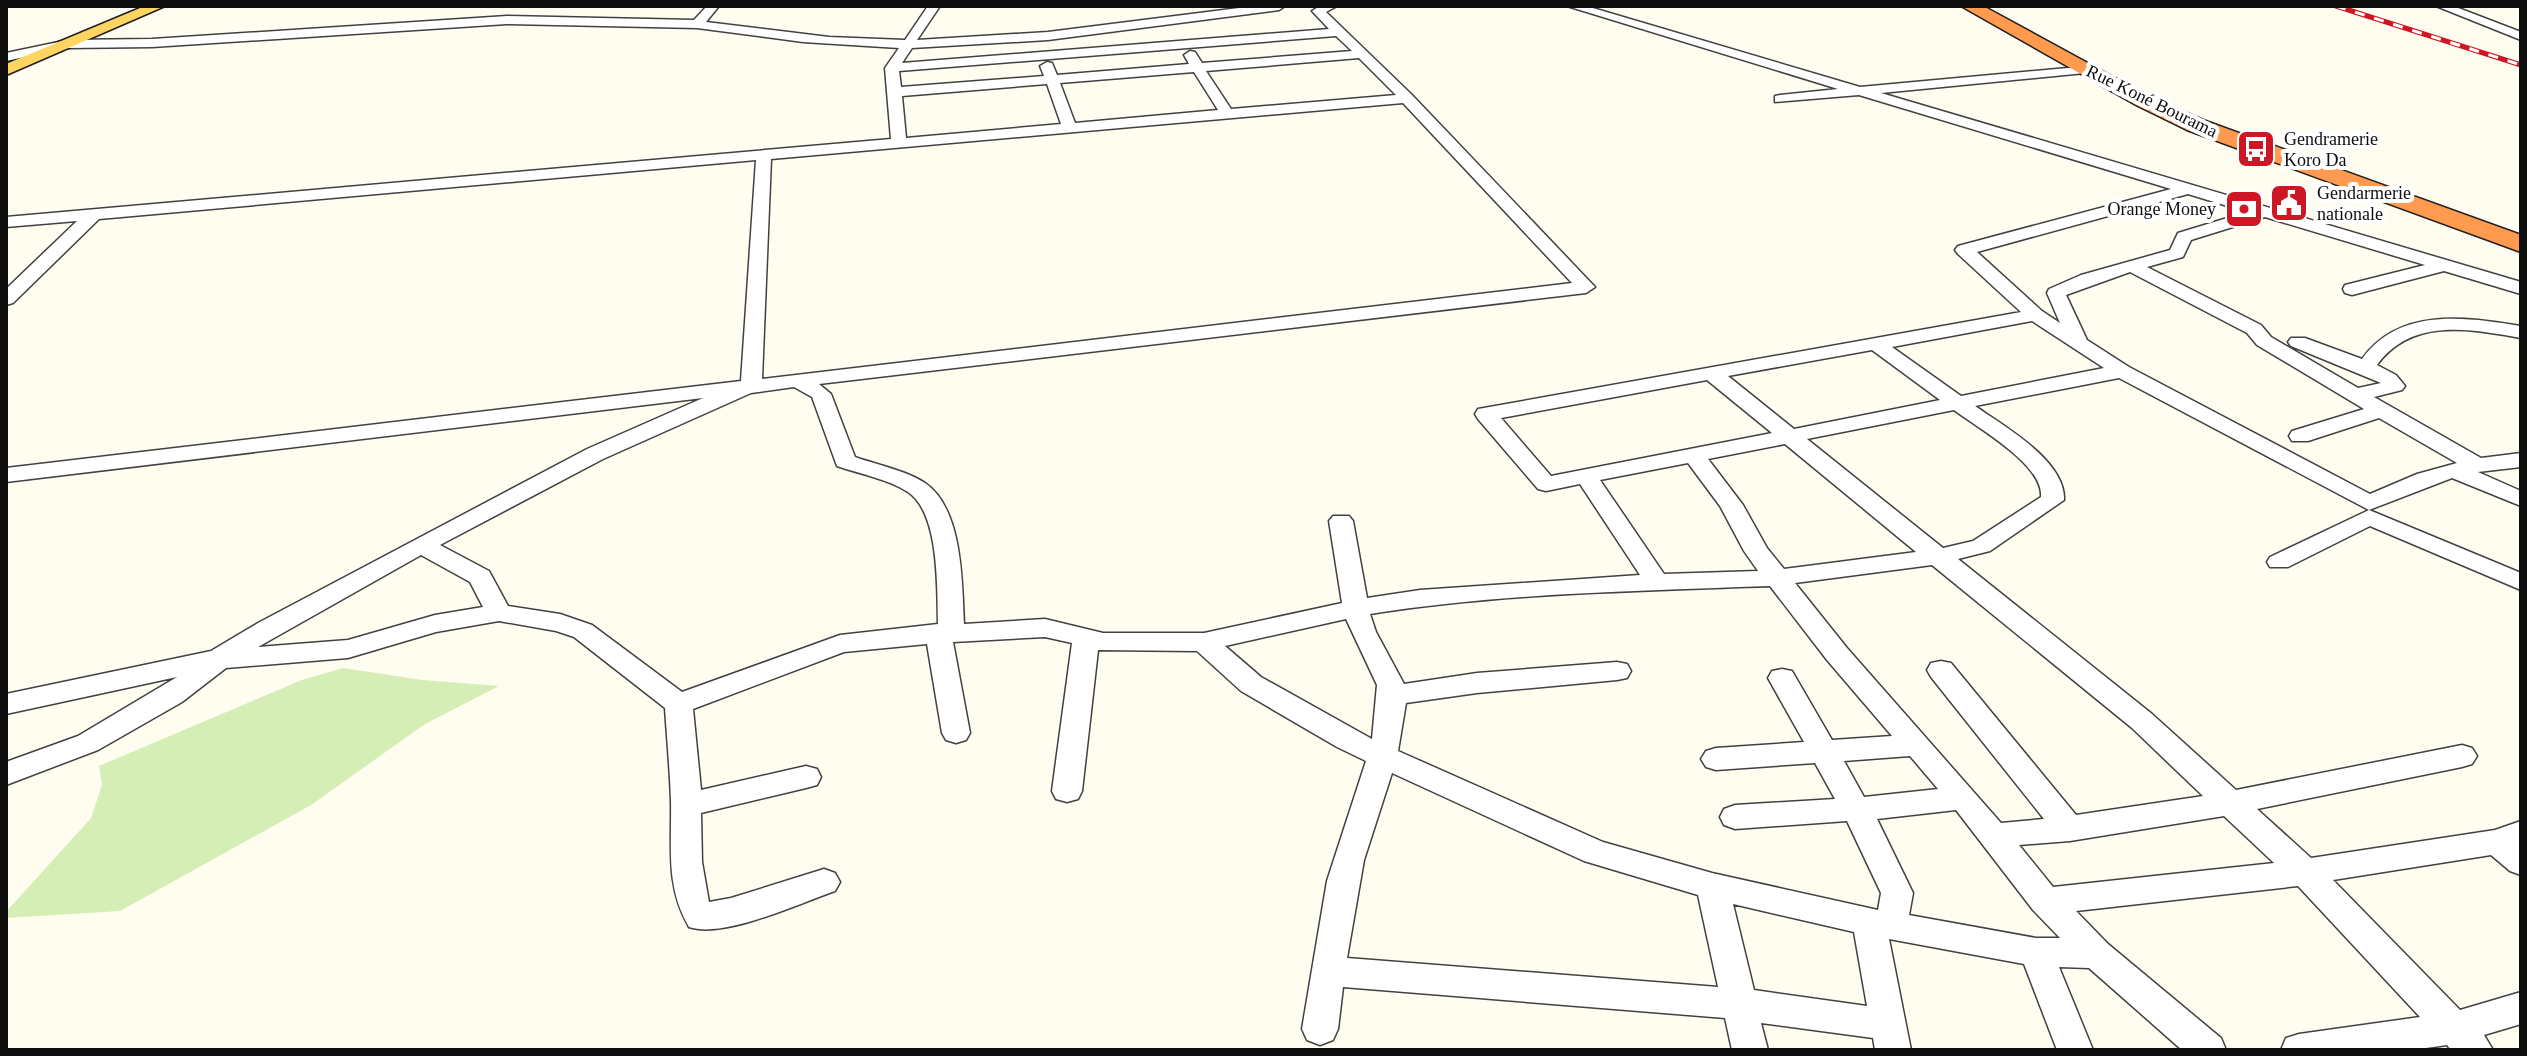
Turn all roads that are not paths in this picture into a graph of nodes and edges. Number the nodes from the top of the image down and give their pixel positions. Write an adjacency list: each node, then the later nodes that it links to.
1 (158, 6): 15 (main road)
2 (713, 6): 10 (street)
3 (934, 6): 16 (street)
4 (1279, 6): 16 (street)
5 (1331, 6): 13 (street)
6 (1573, 6): 26 (street)
7 (1970, 6): 23 (highway, Rue Koné Bourama)
8 (2442, 6): 11 (street)
9 (2521, 23): 11 (street)
10 (697, 24): 15 (street); 16 (street)
11 (2490, 24): 12 (street); 14 (street)
12 (2454, 26)
13 (1340, 32): 17 (street); 18 (street)
14 (2521, 36)
15 (68, 44): 20 (street); 24 (main road)
16 (908, 44): 22 (street)
17 (1183, 45): 19 (street); 21 (street)
18 (1362, 54): 21 (street); 28 (street)
19 (1043, 55): 22 (street); 25 (street)
20 (6, 57)
21 (1197, 67): 25 (street); 30 (street)
22 (892, 68): 27 (street)
23 (2085, 69): 26 (street); 38 (highway, Rue Koné Bourama)
24 (6, 70)
25 (1052, 79): 27 (street); 31 (street)
26 (1862, 91): 29 (street); 34 (street)
27 (894, 92): 32 (street)
28 (1407, 98): 30 (street); 52 (street)
29 (1780, 99)
30 (1227, 114): 31 (street)
31 (1070, 128): 32 (street)
32 (899, 142): 33 (street)
33 (764, 155): 36 (street); 53 (street)
34 (2189, 189): 35 (street); 44 (street)
35 (2264, 212): 39 (street); 40 (street)
36 (94, 214): 37 (street); 43 (street)
37 (6, 222)
38 (2521, 244)
39 (2444, 265): 41 (street); 42 (street)
40 (2131, 266): 47 (street); 54 (street)
41 (2521, 288)
42 (2352, 289)
43 (6, 299)
44 (2035, 315): 47 (street); 48 (street)
45 (2521, 332): 49 (street)
46 (2298, 342): 49 (street)
47 (2079, 343): 50 (street)
48 (1876, 344): 51 (street); 55 (street)
49 (2366, 367): 54 (street)
50 (2122, 371): 55 (street); 65 (street)
51 (1711, 373): 58 (street); 63 (street)
52 (796, 380): 53 (street); 75 (street)
53 (751, 385): 62 (street); 67 (street)
54 (2358, 394): 56 (street)
55 (1958, 404): 58 (street); 68 (street)
56 (2378, 411): 57 (street); 61 (street)
57 (2300, 436)
58 (1788, 437): 59 (street); 68 (street)
59 (1694, 455): 63 (street); 70 (street)
60 (2521, 460): 61 (street)
61 (2464, 467): 64 (street); 65 (street)
62 (6, 475)
63 (1586, 476): 71 (street)
64 (2521, 499)
65 (2369, 510): 69 (street); 72 (street)
66 (1341, 521): 73 (street)
67 (421, 545): 74 (street); 78 (street)
68 (1940, 556): 70 (street); 96 (street)
69 (2279, 562)
70 (1777, 578): 71 (street); 86 (street)
71 (1657, 582): 73 (street)
72 (2521, 582)
73 (1358, 608): 77 (street); 82 (street)
74 (499, 613): 78 (street); 84 (street)
75 (945, 632): 76 (street); 84 (street); 85 (street)
76 (1086, 639): 77 (street); 93 (street)
77 (1204, 642): 89 (street)
78 (219, 659): 83 (street); 91 (street)
79 (1941, 670): 99 (street)
80 (1617, 671): 82 (street)
81 (1782, 678): 87 (street)
82 (1392, 695): 89 (street)
83 (6, 704)
84 (679, 704): 95 (street)
85 (956, 733)
86 (1918, 745): 87 (street); 94 (street)
87 (1824, 752): 90 (street); 97 (street)
88 (2462, 756): 96 (street)
89 (1383, 757): 104 (street); 109 (street)
90 (1716, 759)
91 (6, 774)
92 (806, 777): 95 (street)
93 (1067, 791)
94 (1963, 798): 97 (street); 100 (street)
95 (686, 805): 103 (street)
96 (2233, 805): 99 (street); 102 (street)
97 (1858, 809): 98 (street); 106 (street)
98 (1735, 817)
99 (2070, 829): 100 (street)
100 (1993, 836): 105 (street)
101 (2513, 846): 102 (street)
102 (2305, 872): 105 (street); 114 (street)
103 (824, 882)
104 (1712, 886): 106 (street); 110 (street)
105 (2045, 901): 108 (street)
106 (1880, 924): 107 (street); 113 (street)
107 (2036, 952): 108 (street); 116 (street)
108 (2096, 954): 117 (street)
109 (1330, 971): 110 (street); 112 (street)
110 (1739, 1004): 113 (street); 115 (street)
111 (2521, 1008): 114 (street)
112 (1320, 1029)
113 (1890, 1037)
114 (2465, 1039): 118 (street)
115 (1750, 1050)
116 (2075, 1050)
117 (2208, 1050)
118 (2299, 1050)

